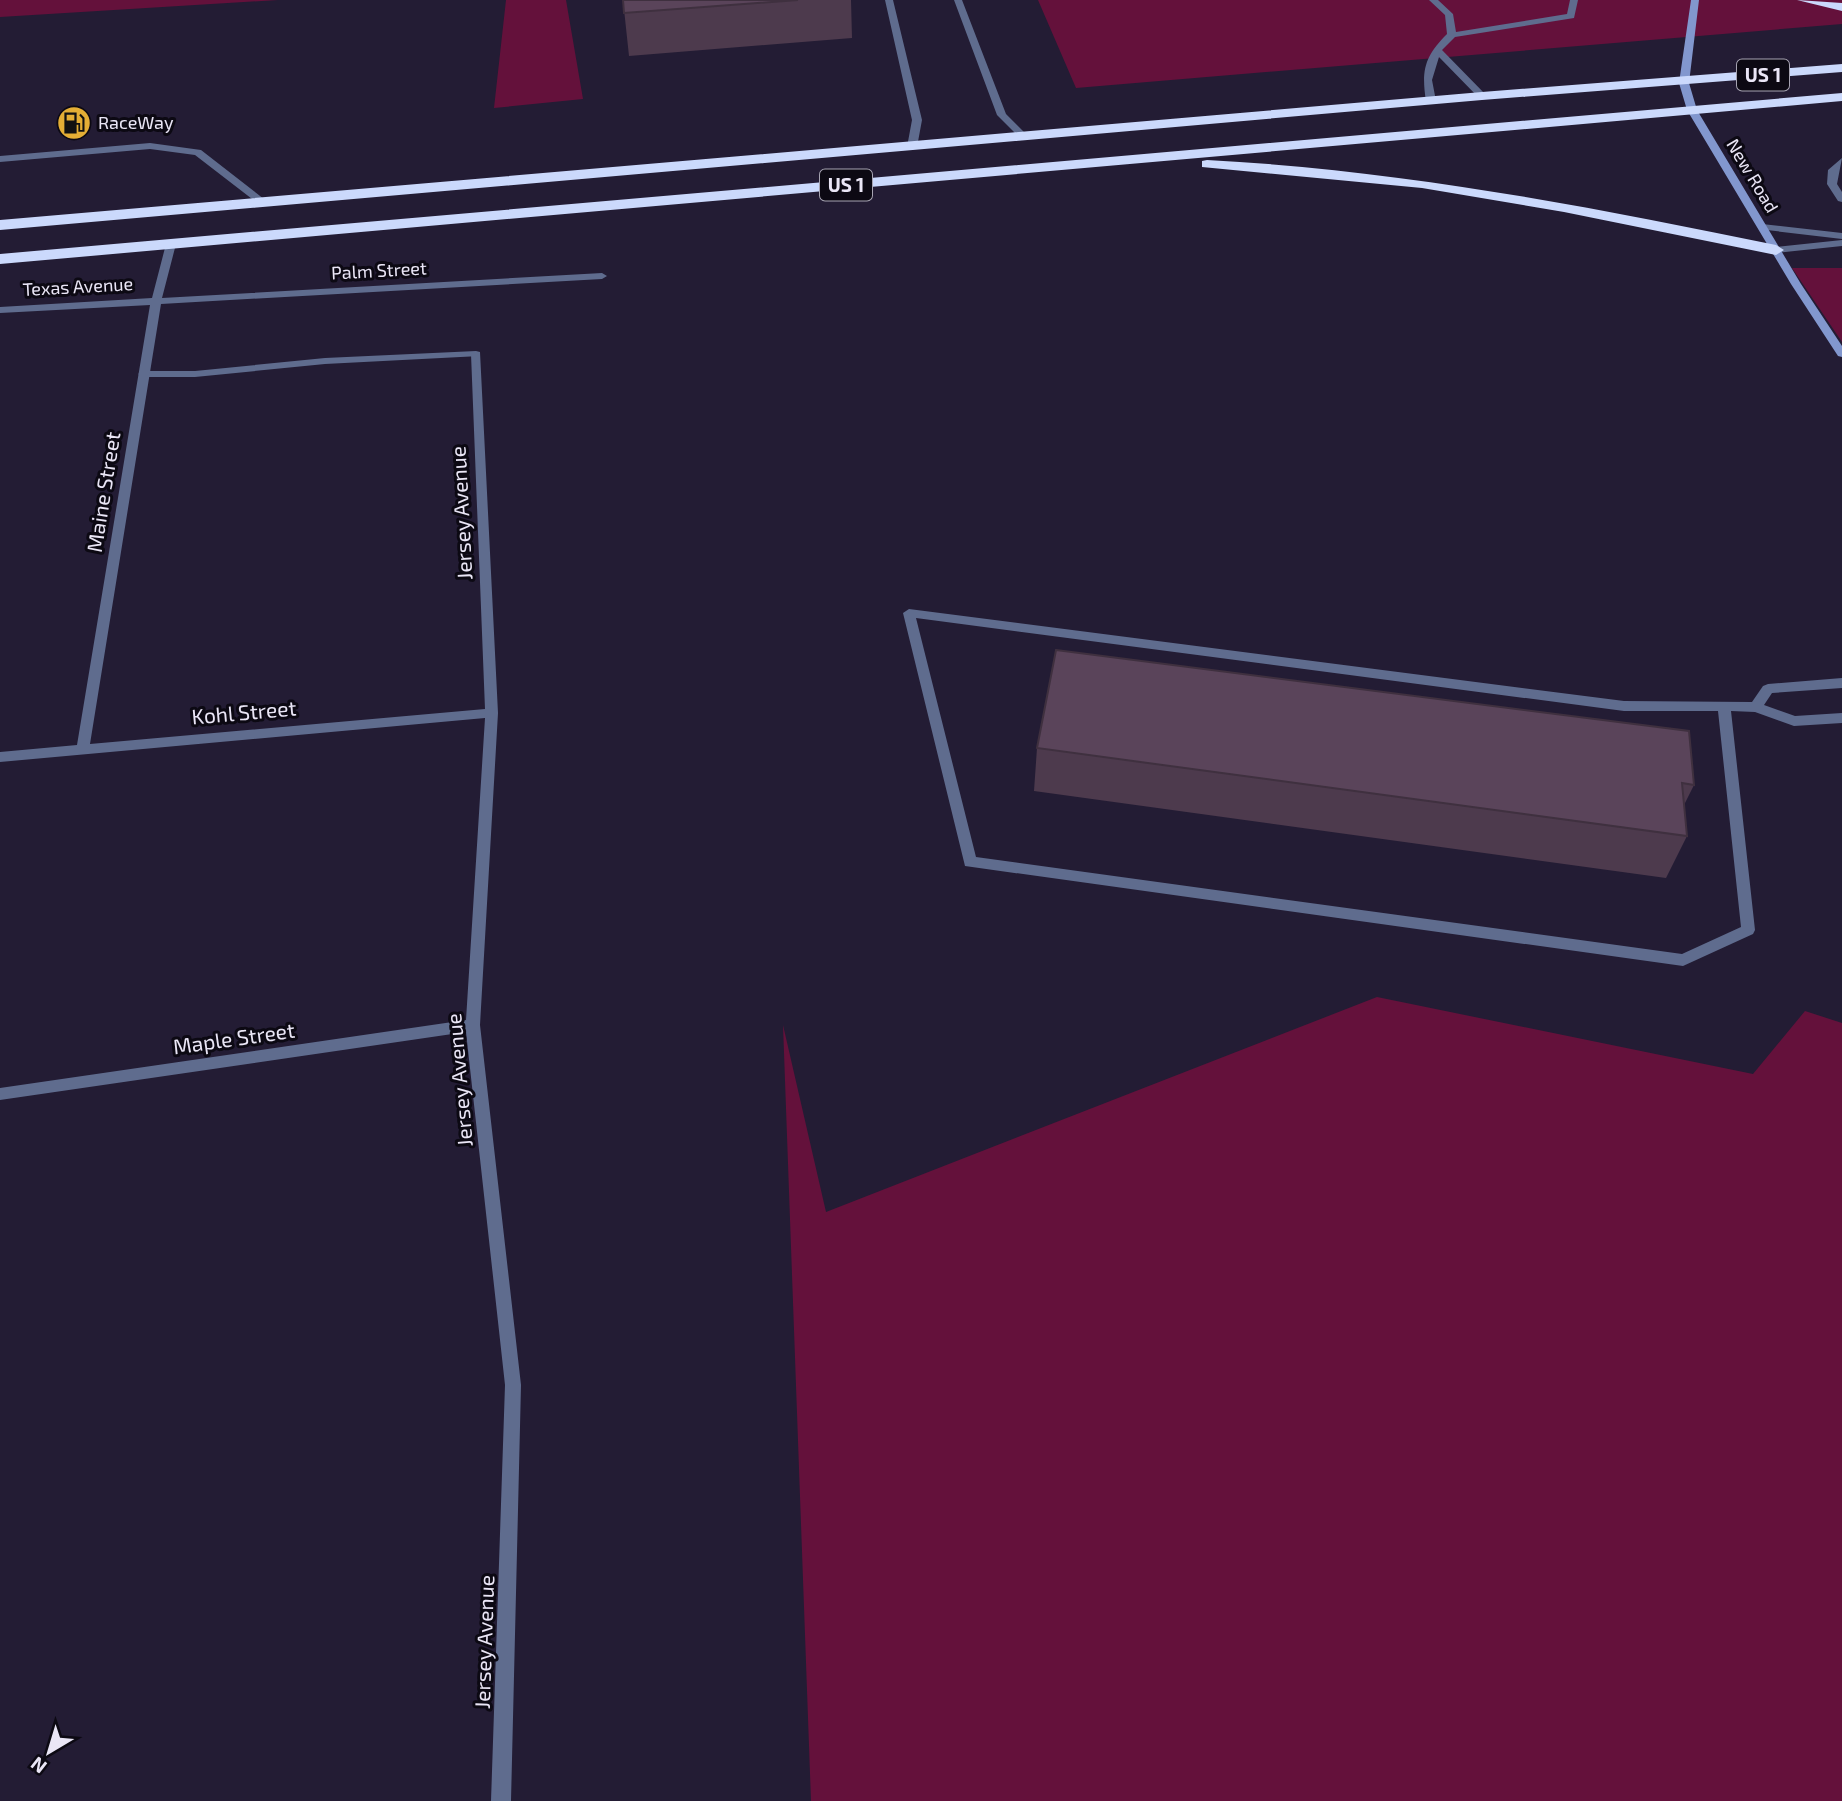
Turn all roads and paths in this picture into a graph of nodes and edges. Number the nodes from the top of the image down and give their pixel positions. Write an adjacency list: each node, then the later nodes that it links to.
1 (889, 0): 17 (street)
2 (958, 0): 16 (street)
3 (1433, 0): 8 (street)
4 (1574, 0): 8 (street)
5 (1695, 0): 11 (street, New Road)
6 (1804, 0): 7 (highway)
7 (1842, 6)
8 (1452, 35): 9 (street)
9 (1437, 50): 12 (street); 14 (street)
10 (1842, 68): 11 (highway, US 1)
11 (1684, 83): 12 (highway, US 1); 15 (street, New Road)
12 (1482, 96): 14 (highway, US 1)
13 (1842, 97): 15 (highway, US 1)
14 (1431, 101): 16 (highway, US 1)
15 (1692, 110): 19 (highway, US 1); 24 (street, New Road)
16 (1026, 138): 17 (highway, US 1)
17 (912, 147): 22 (highway, US 1)
18 (0, 159): 22 (street)
19 (1110, 161): 27 (highway, US 1); 28 (highway)
20 (1842, 161): 21 (street)
21 (1842, 198)
22 (264, 203): 23 (highway, US 1)
23 (0, 225)
24 (1762, 227): 25 (street); 28 (street, New Road)
25 (1842, 236)
26 (1842, 243): 28 (street)
27 (171, 244): 29 (highway, US 1); 31 (street, Maine Street)
28 (1776, 250): 33 (street, New Road)
29 (0, 259)
30 (602, 276): 31 (street, Palm Street)
31 (158, 300): 32 (street, Texas Avenue); 34 (street, Maine Street)
32 (0, 310)
33 (1842, 354)
34 (143, 374): 38 (street, Jersey Avenue); 40 (street, Maine Street)
35 (1842, 683): 37 (street)
36 (1724, 706): 36 (street); 37 (street)
37 (1756, 707): 39 (street)
38 (492, 713): 40 (street, Kohl Street); 42 (street, Jersey Avenue)
39 (1842, 718)
40 (83, 748): 41 (street, Kohl Street)
41 (0, 757)
42 (473, 1026): 43 (street, Maple Street); 44 (street, Jersey Avenue)
43 (0, 1094)
44 (501, 1801)

